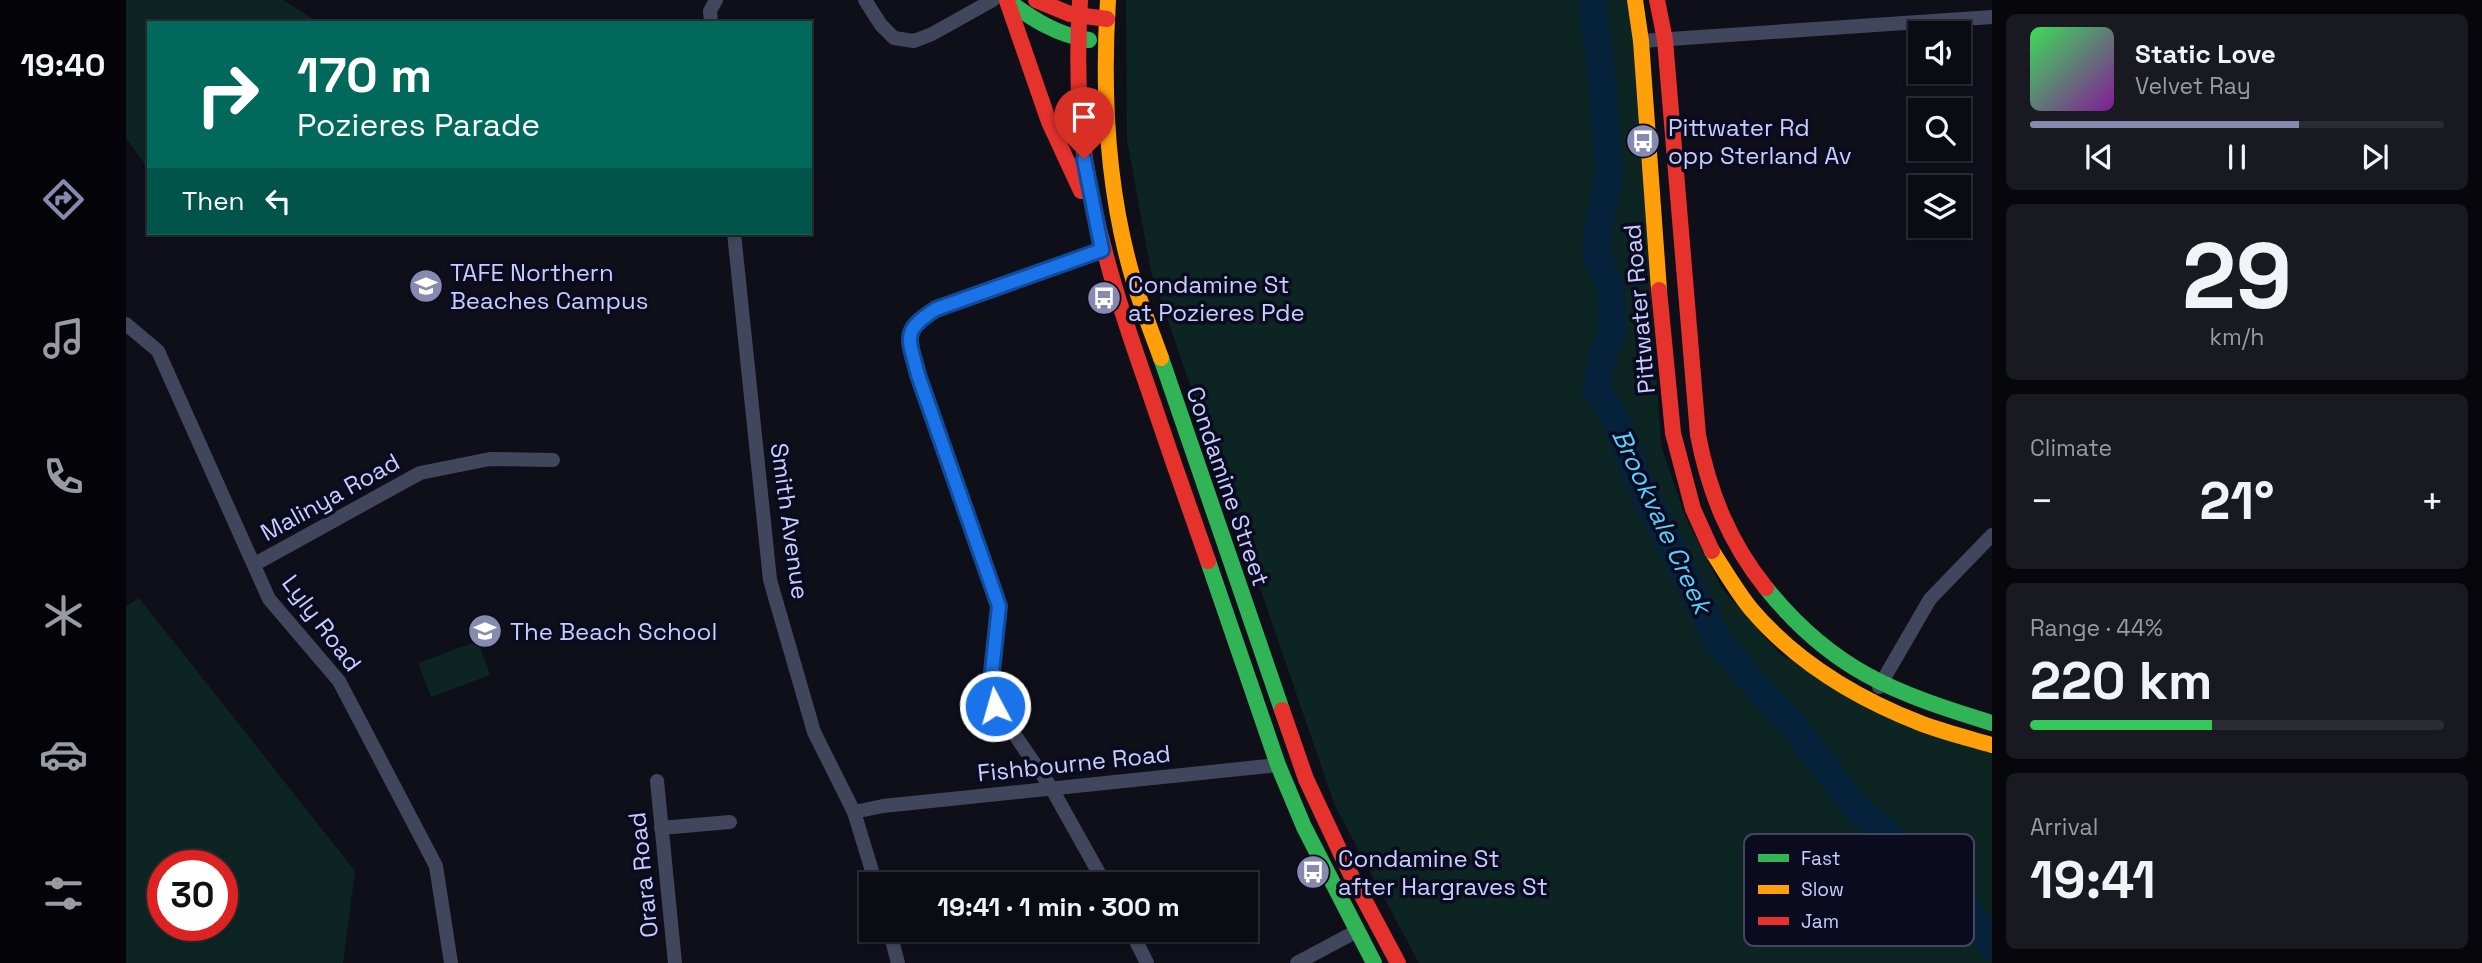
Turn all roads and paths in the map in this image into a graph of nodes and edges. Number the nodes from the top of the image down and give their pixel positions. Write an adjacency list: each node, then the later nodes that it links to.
1 (716, 0): 13 (street)
2 (866, 0): 3 (street)
3 (993, 0)
4 (1007, 0): 14 (main road); 18 (main road)
5 (1036, 0): 10 (main road)
6 (1080, 0): 10 (main road, Condamine Street)
7 (1108, 0): 12 (main road, Condamine Street)
8 (1635, 0): 16 (main road, Pittwater Road)
9 (1657, 0): 15 (main road, Pittwater Road)
10 (1079, 17): 12 (main road); 14 (main road, Condamine Street)
11 (1992, 17): 15 (street)
12 (1107, 19): 17 (main road, Condamine Street)
13 (711, 21)
14 (1078, 39): 17 (main road); 18 (main road, Condamine Street)
15 (1665, 40): 16 (street); 25 (main road, Pittwater Road)
16 (1641, 41): 26 (main road, Pittwater Road)
17 (1104, 42): 29 (main road, Condamine Street)
18 (1094, 214): 20 (main road, Condamine Street)
19 (734, 235): 33 (street, Smith Avenue)
20 (1102, 250): 30 (main road, Condamine Street); 32 (street)
21 (126, 324): 24 (street, Lyly Road)
22 (553, 460): 24 (street, Malinya Road)
23 (1992, 535): 25 (street)
24 (255, 564): 41 (street, Lyly Road)
25 (1881, 682): 26 (street); 27 (main road, Pittwater Road)
26 (1872, 700): 28 (main road, Pittwater Road)
27 (1992, 723)
28 (1992, 745)
29 (1300, 761): 30 (main road, Fishbourne Road); 47 (main road, Condamine Street)
30 (1278, 765): 32 (street, Fishbourne Road); 38 (main road, Condamine Street)
31 (657, 781): 35 (street, Orara Road)
32 (1052, 789): 33 (street, Fishbourne Road); 37 (street)
33 (854, 812): 36 (street, Smith Avenue)
34 (730, 822): 35 (street)
35 (661, 828): 42 (street, Orara Road)
36 (872, 872)
37 (1098, 872)
38 (1357, 930): 45 (street); 46 (main road, Condamine Street)
39 (892, 942): 43 (street)
40 (1136, 942): 44 (street)
41 (451, 963)
42 (675, 963)
43 (898, 963)
44 (1147, 963)
45 (1297, 963)
46 (1374, 963)
47 (1398, 963)

